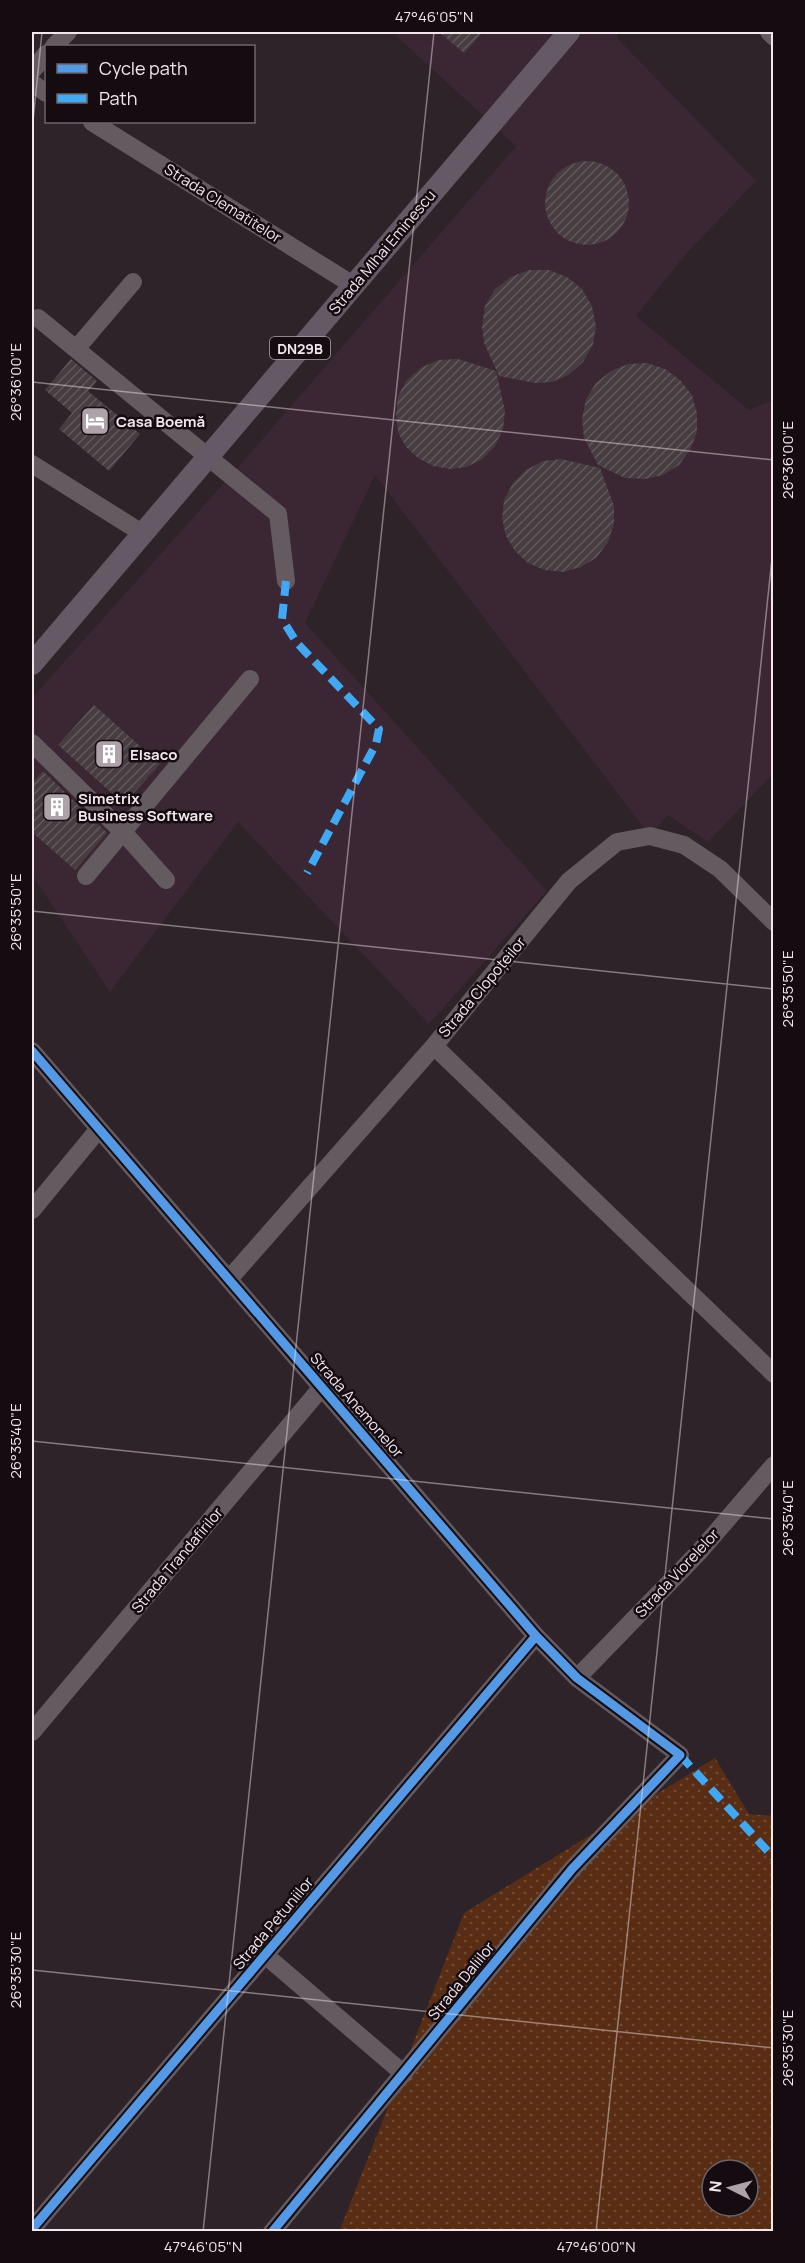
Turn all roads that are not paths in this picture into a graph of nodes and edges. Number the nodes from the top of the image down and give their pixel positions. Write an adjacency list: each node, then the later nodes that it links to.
1 (68, 32): 5 (street)
2 (569, 32): 12 (main road, Strada MIhai Eminescu / DN29B)
3 (769, 32): 4 (street)
4 (774, 37)
5 (55, 45)
6 (45, 55): 7 (street)
7 (32, 71)
8 (32, 83): 9 (street)
9 (45, 92)
10 (94, 123): 12 (street, Strada Clematitelor)
11 (133, 282): 14 (street)
12 (353, 285): 15 (main road, Strada MIhai Eminescu / DN29B)
13 (38, 318): 14 (street)
14 (76, 349): 15 (street)
15 (209, 458): 17 (main road, Strada MIhai Eminescu / DN29B); 18 (street)
16 (32, 464): 17 (street)
17 (142, 533): 19 (main road, Strada MIhai Eminescu / DN29B)
18 (286, 581)
19 (32, 664)
20 (250, 678): 22 (street)
21 (32, 743): 22 (street)
22 (124, 833): 23 (street); 24 (street)
23 (86, 876)
24 (166, 880)
25 (774, 922): 26 (street, Strada Clopoțeilor)
26 (434, 1046): 30 (street, Strada Clopoțeilor); 31 (street)
27 (32, 1051): 28 (street, Strada Anemonelor)
28 (98, 1130): 29 (street); 30 (street, Strada Anemonelor)
29 (32, 1210)
30 (229, 1279): 32 (street, Strada Anemonelor)
31 (774, 1374)
32 (322, 1387): 34 (street, Strada Anemonelor); 36 (street, Strada Trandafirilor)
33 (774, 1465): 35 (street, Strada Viorelelor)
34 (536, 1636): 35 (street, Strada Anemonelor); 38 (street, Strada Petuniilor)
35 (577, 1678): 37 (street, Strada Anemonelor)
36 (32, 1732)
37 (680, 1755): 39 (street, Strada Daliilor)
38 (265, 1955): 39 (street); 40 (street, Strada Petuniilor)
39 (404, 2074): 41 (street, Strada Daliilor)
40 (32, 2229)
41 (272, 2232)

